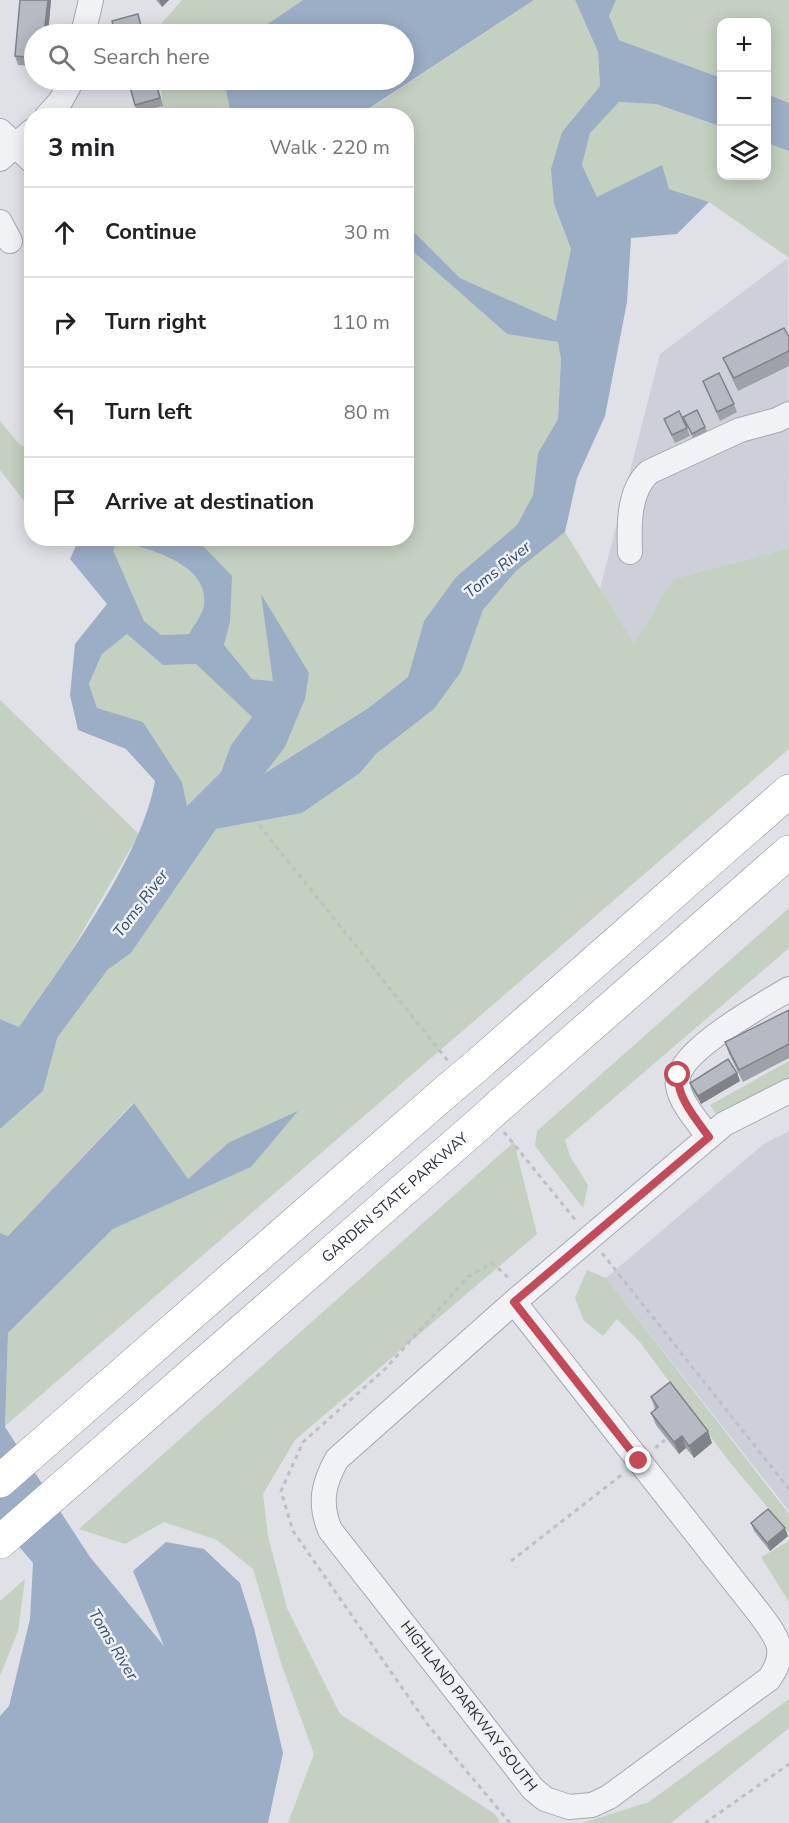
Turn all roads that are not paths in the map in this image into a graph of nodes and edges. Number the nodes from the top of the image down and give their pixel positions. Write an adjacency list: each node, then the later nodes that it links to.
1 (91, 0): 2 (street)
2 (85, 24)
3 (67, 90): 4 (street)
4 (54, 108)
5 (783, 417): 6 (street)
6 (630, 552)
7 (789, 791): 13 (highway)
8 (789, 852): 14 (highway, GARDEN STATE PARKWAY)
9 (789, 989): 11 (street)
10 (789, 1090): 11 (street, HIGHLAND PARKWAY SOUTH)
11 (709, 1137): 12 (street, HIGHLAND PARKWAY SOUTH)
12 (520, 1298): 12 (street, HIGHLAND PARKWAY SOUTH)
13 (0, 1481)
14 (2, 1540)

